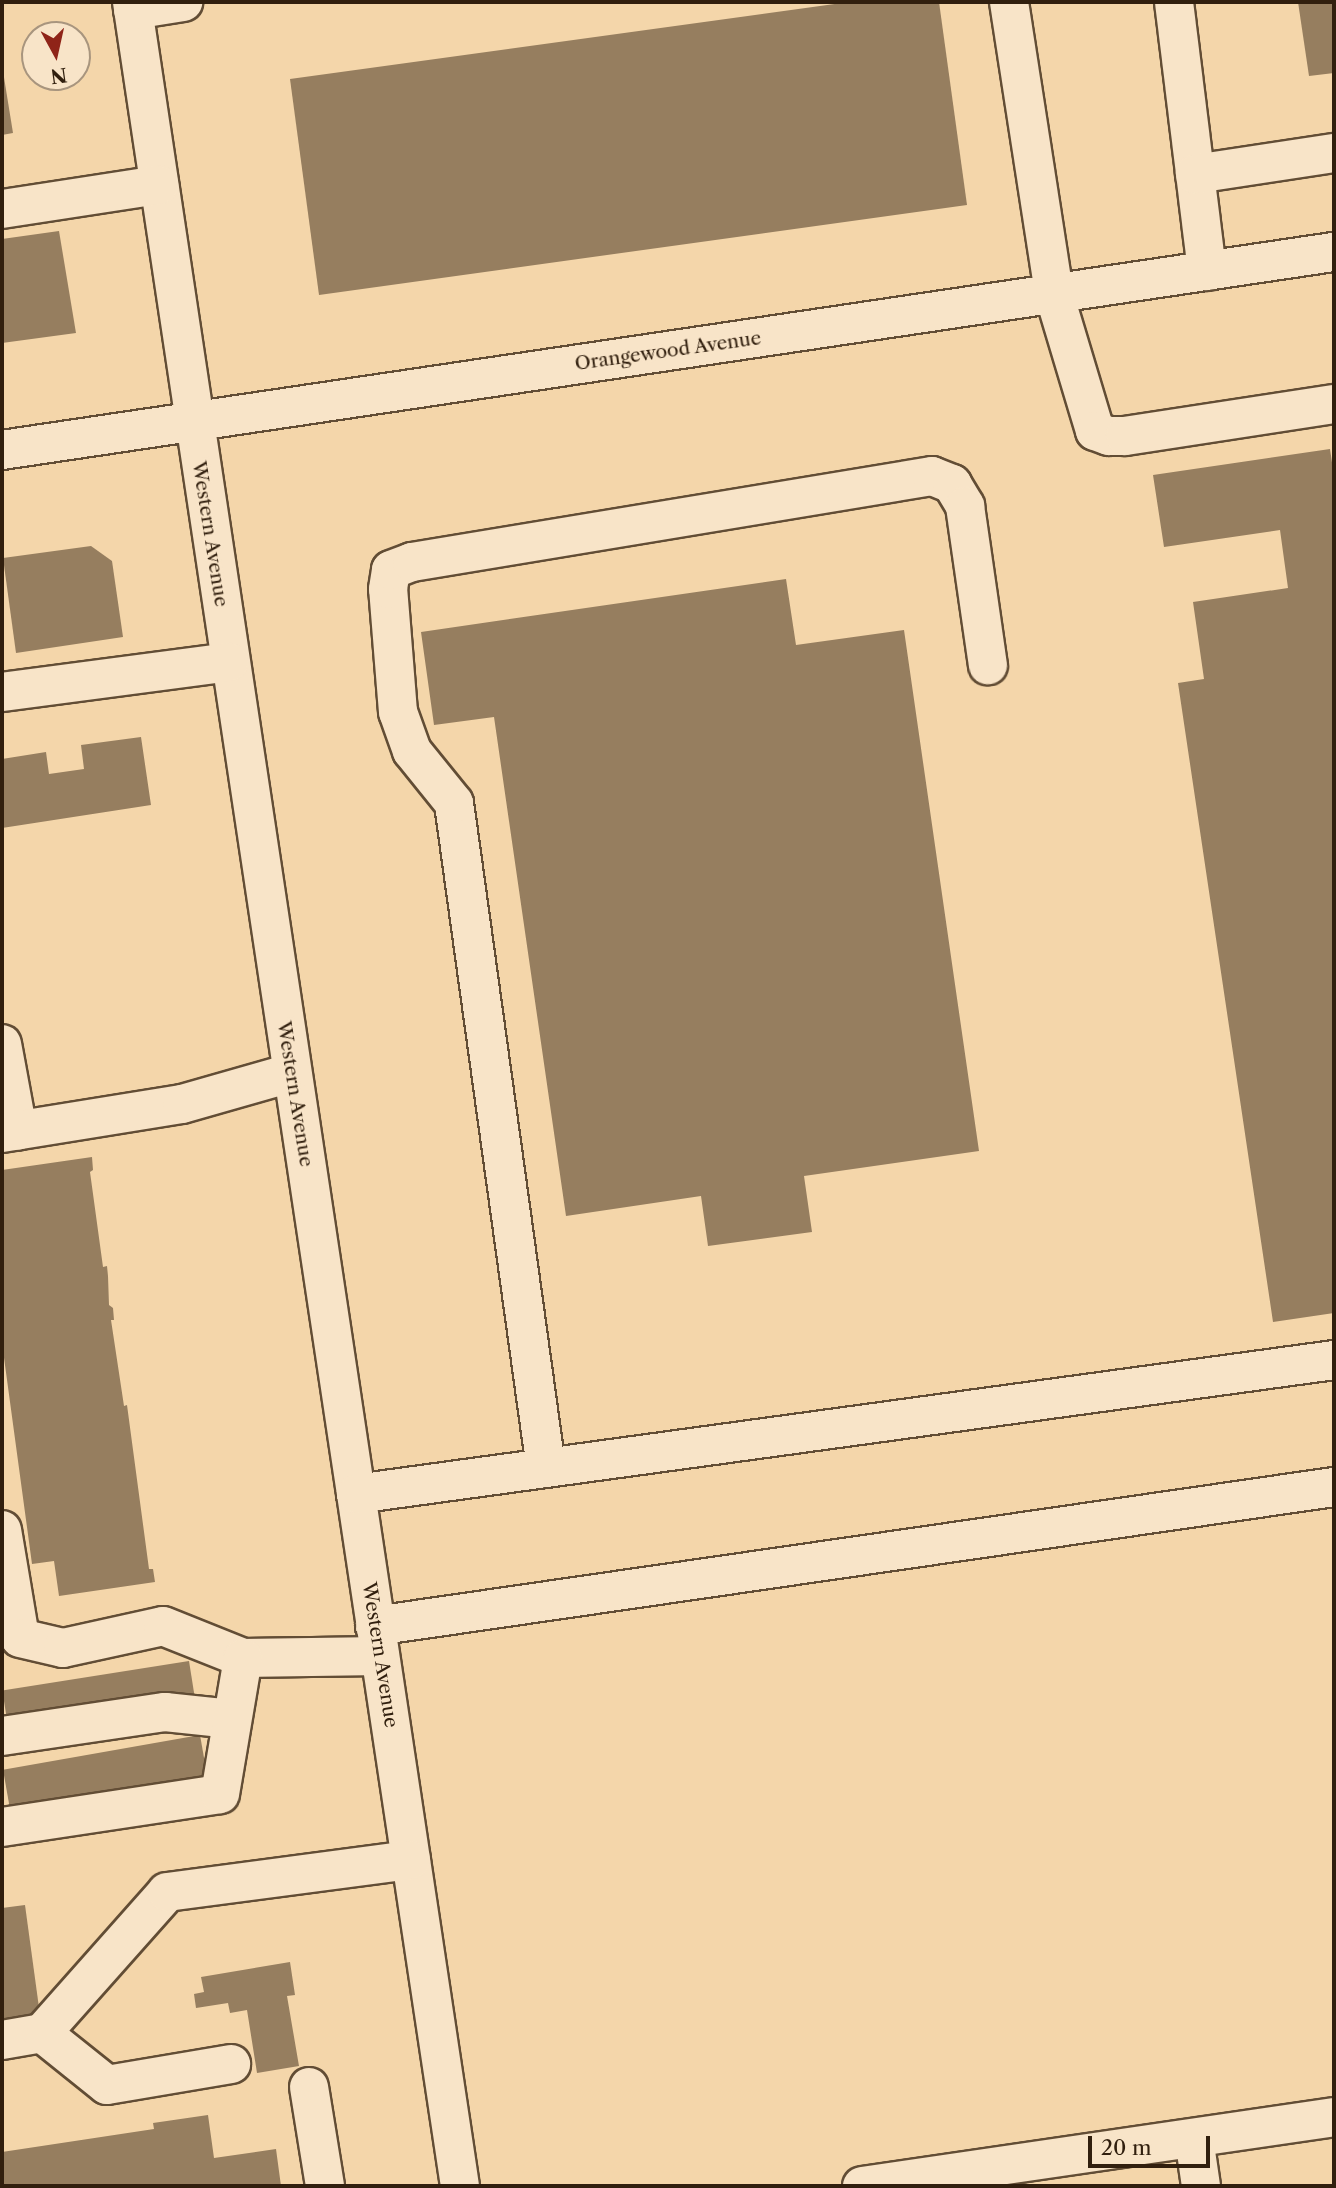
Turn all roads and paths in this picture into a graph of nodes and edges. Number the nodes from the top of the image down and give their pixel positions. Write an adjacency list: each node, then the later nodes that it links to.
1 (183, 2): 4 (street)
2 (1009, 2): 11 (street)
3 (1174, 2): 6 (street)
4 (132, 6): 7 (street, Western Avenue)
5 (1334, 153): 6 (street)
6 (1195, 174): 10 (street)
7 (159, 185): 8 (street); 13 (street, Western Avenue)
8 (2, 209)
9 (1334, 252): 10 (street, Orangewood Avenue)
10 (1207, 271): 11 (street, Orangewood Avenue)
11 (1054, 294): 12 (street); 13 (street, Orangewood Avenue)
12 (1334, 404)
13 (193, 422): 14 (street, Orangewood Avenue); 15 (street, Western Avenue)
14 (2, 450)
15 (229, 662): 17 (street); 19 (street, Western Avenue)
16 (988, 665): 22 (street)
17 (2, 692)
18 (2, 1044): 20 (street)
19 (291, 1073): 20 (street); 24 (street, Western Avenue)
20 (10, 1132)
21 (1334, 1360): 22 (street)
22 (546, 1468): 24 (street)
23 (1334, 1487): 27 (street)
24 (356, 1494): 27 (street, Western Avenue)
25 (2, 1530): 26 (street)
26 (5, 1574): 28 (street)
27 (378, 1641): 29 (street); 34 (street, Western Avenue)
28 (63, 1648): 29 (street); 30 (street)
29 (243, 1658): 31 (street)
30 (2, 1660)
31 (232, 1719): 32 (street); 33 (street)
32 (2, 1737)
33 (2, 1827)
34 (411, 1860): 35 (street); 43 (street, Western Avenue)
35 (42, 2033): 36 (street); 37 (street)
36 (2, 2040)
37 (231, 2064)
38 (309, 2087): 42 (street)
39 (1334, 2117): 40 (street)
40 (1194, 2138): 41 (street); 45 (street)
41 (962, 2179): 44 (street)
42 (325, 2186)
43 (460, 2186)
44 (862, 2186)
45 (1201, 2186)

